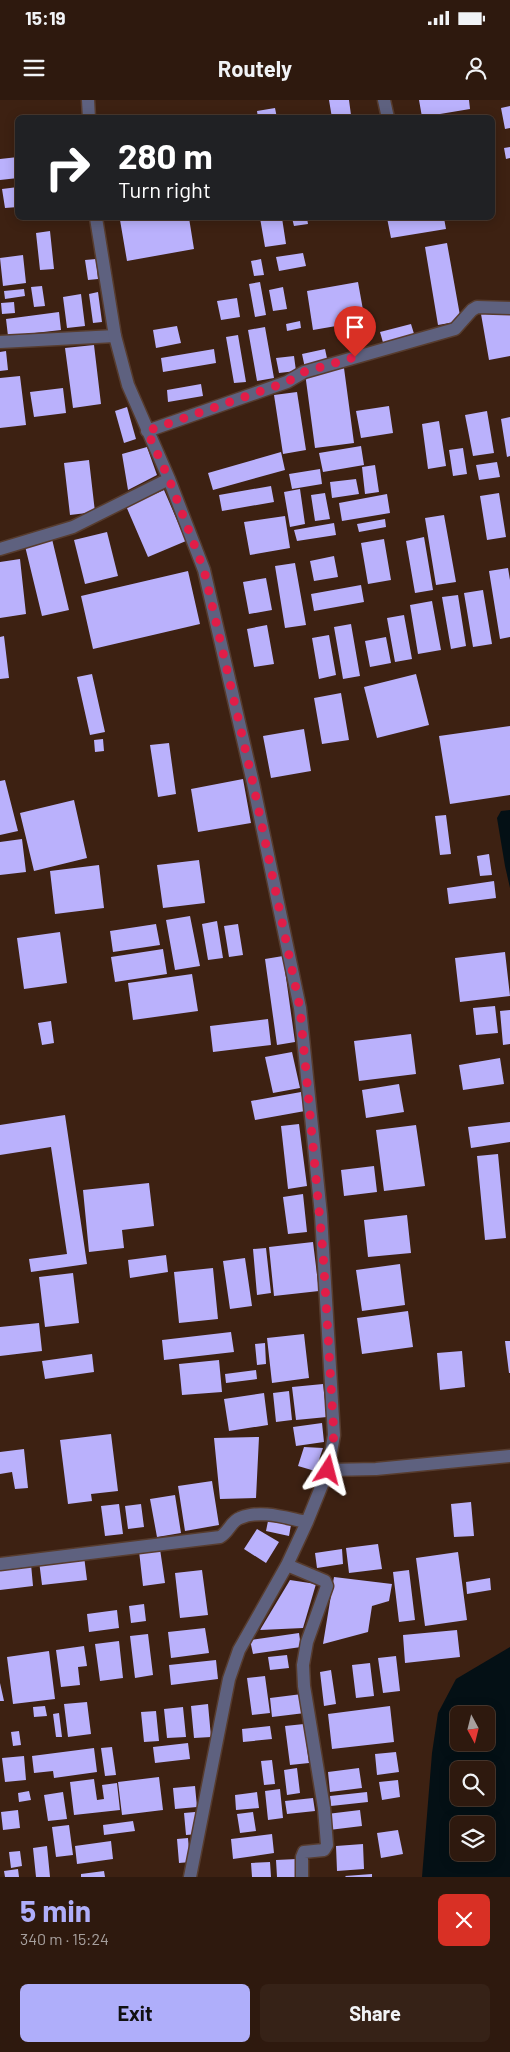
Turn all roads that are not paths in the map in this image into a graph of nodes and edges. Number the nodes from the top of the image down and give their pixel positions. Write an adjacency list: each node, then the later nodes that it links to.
1 (88, 100): 3 (street)
2 (384, 100): 4 (street)
3 (89, 115)
4 (387, 115)
5 (96, 220): 7 (street)
6 (510, 308): 9 (street)
7 (115, 336): 8 (street); 9 (street)
8 (0, 342)
9 (147, 431): 10 (street)
10 (169, 479): 11 (street); 13 (street)
11 (0, 549)
12 (510, 1456): 13 (street)
13 (328, 1470): 14 (street)
14 (307, 1522): 15 (street); 16 (street)
15 (0, 1564)
16 (287, 1565): 17 (street); 18 (street)
17 (190, 1877)
18 (302, 1877)

